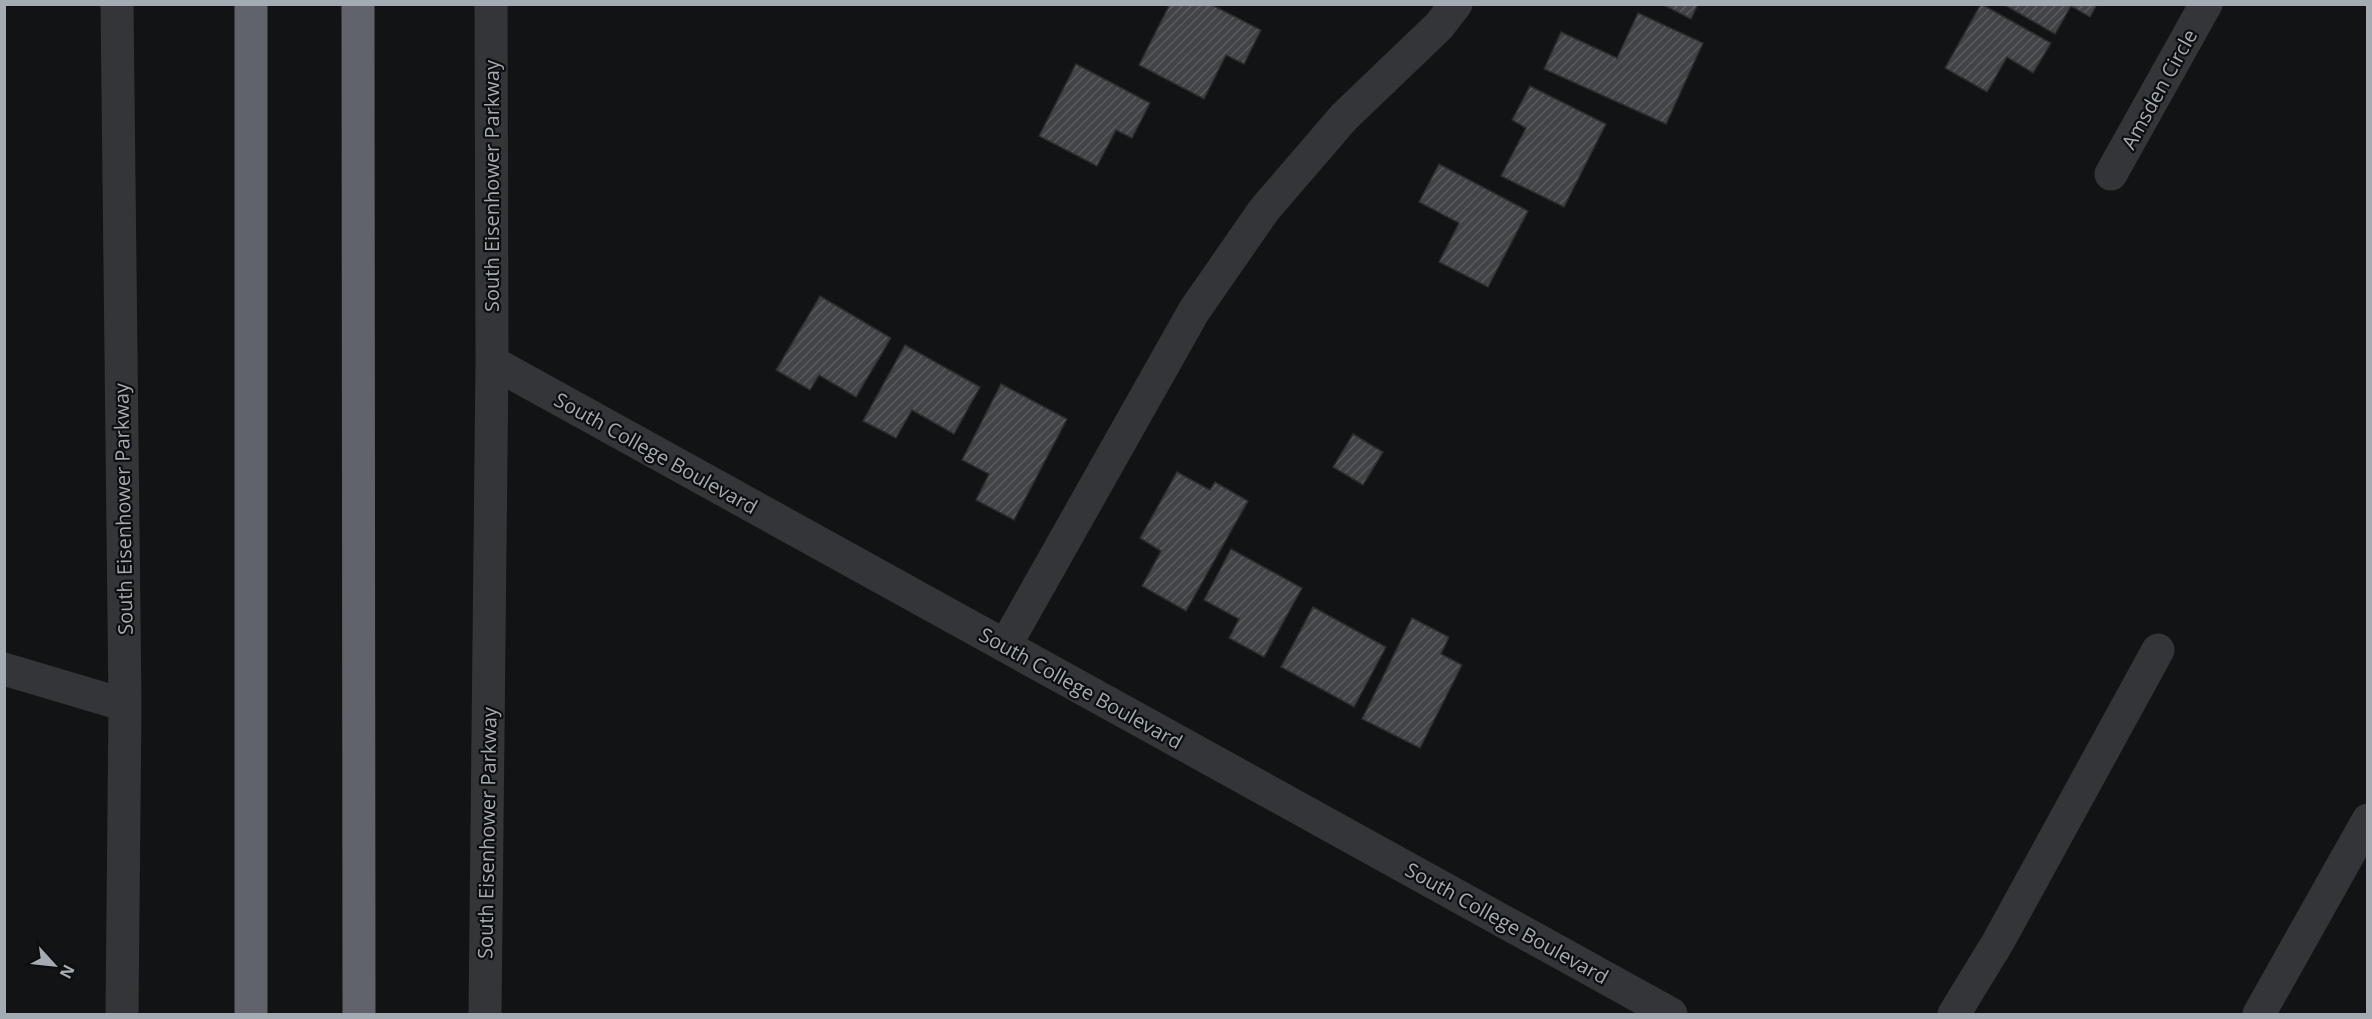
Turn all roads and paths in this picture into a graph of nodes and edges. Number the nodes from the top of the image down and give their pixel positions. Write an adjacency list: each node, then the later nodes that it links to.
1 (117, 4): 12 (street, South Eisenhower Parkway)
2 (251, 4): 16 (highway)
3 (358, 4): 17 (highway)
4 (491, 4): 8 (street, South Eisenhower Parkway)
5 (1455, 4): 9 (street)
6 (2206, 4): 7 (street, Amsden Circle)
7 (2111, 174)
8 (492, 362): 9 (street, South College Boulevard); 18 (street, South Eisenhower Parkway)
9 (1005, 646): 14 (street, South College Boulevard)
10 (2158, 650): 19 (street)
11 (4, 669): 12 (street)
12 (125, 705): 15 (street, South Eisenhower Parkway)
13 (2367, 820): 20 (street)
14 (1652, 1010)
15 (122, 1014)
16 (250, 1014)
17 (359, 1014)
18 (485, 1014)
19 (1954, 1014)
20 (2259, 1014)

